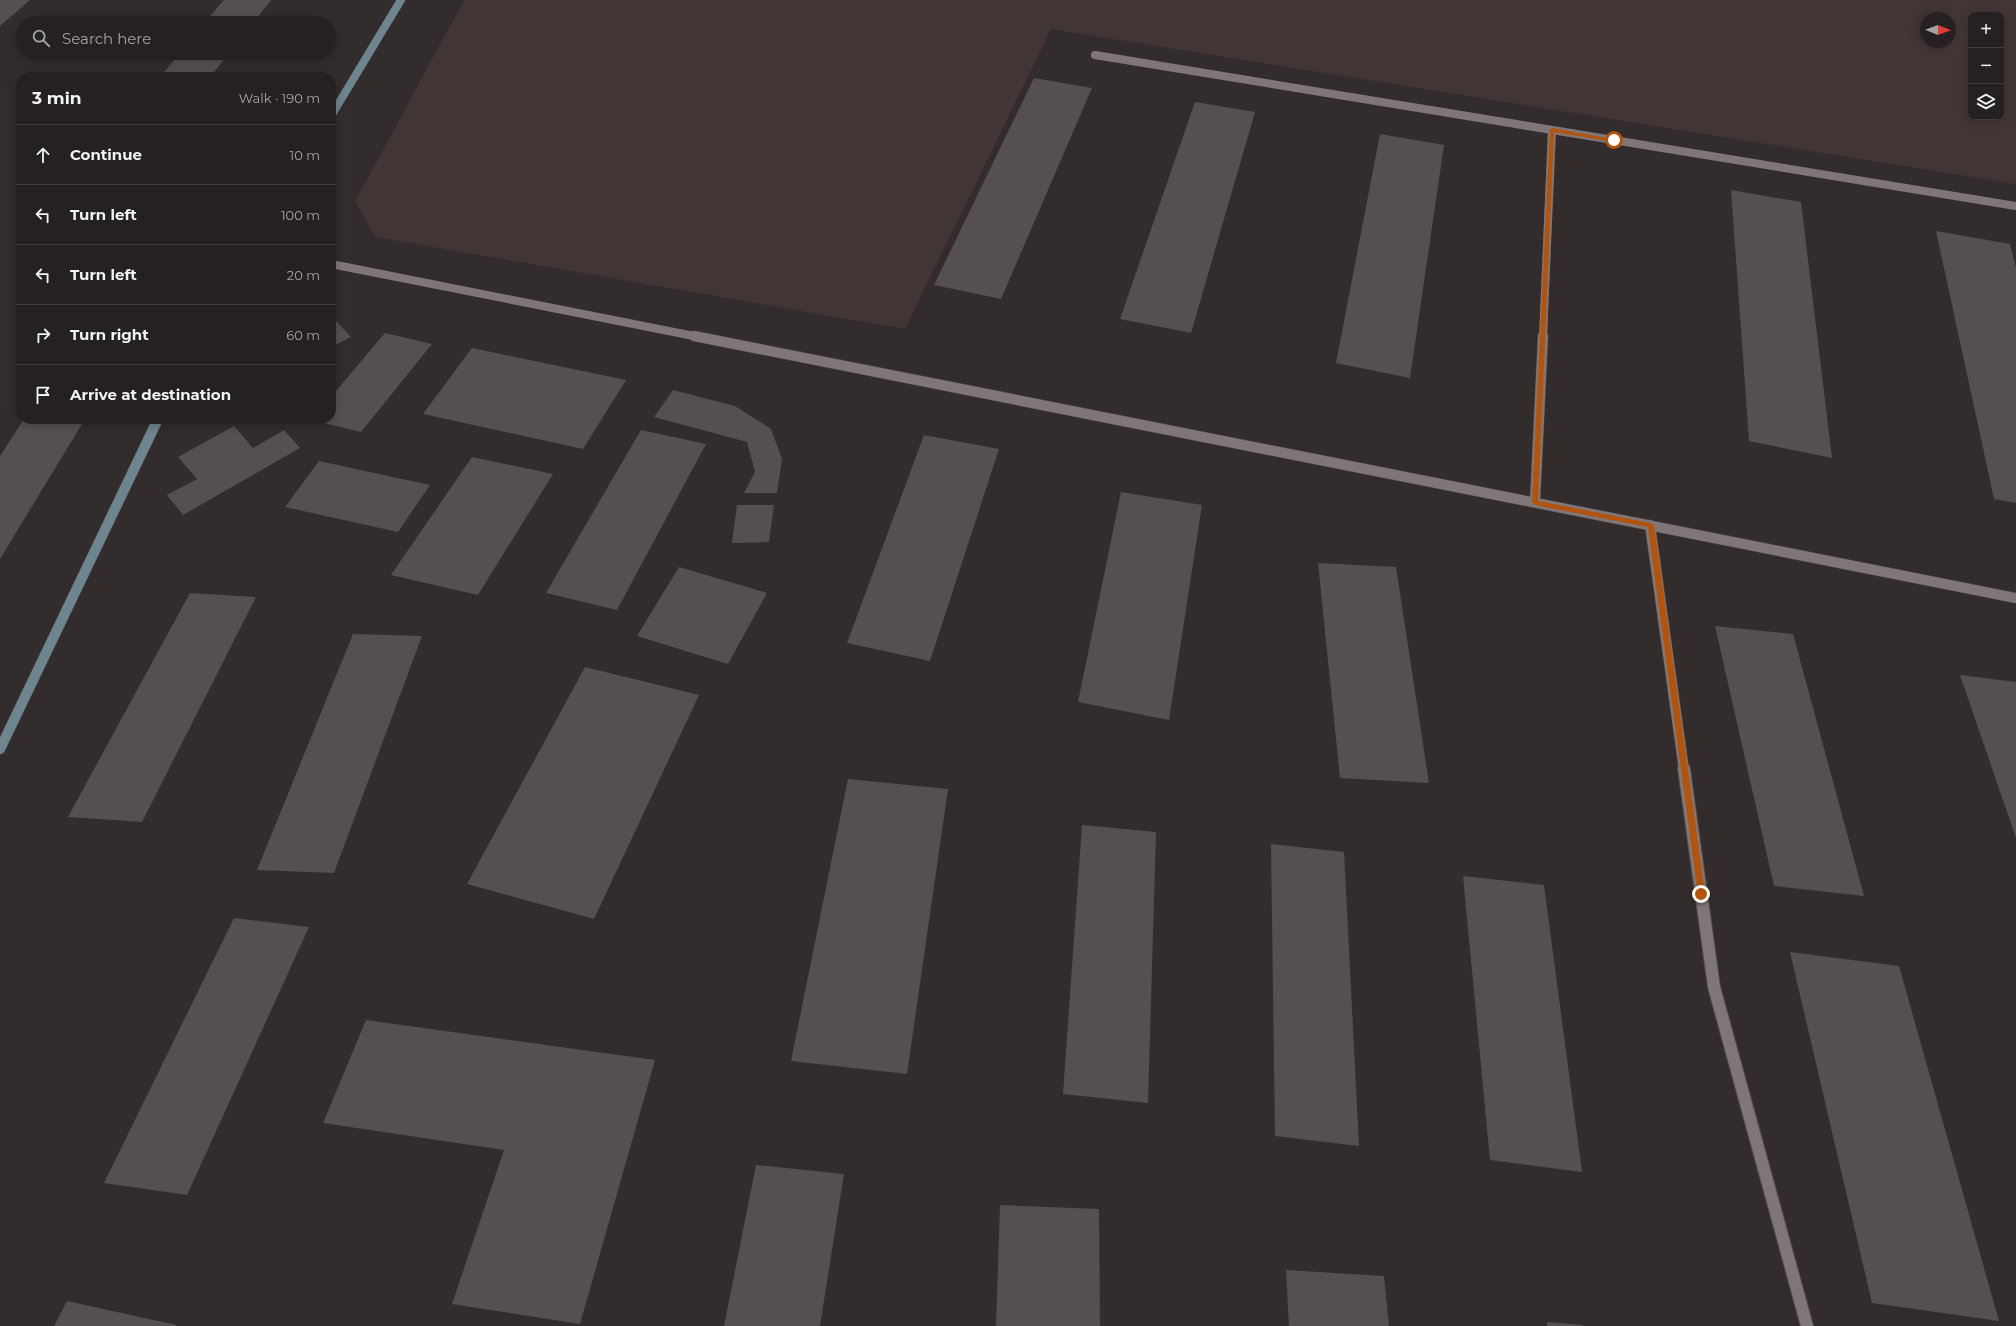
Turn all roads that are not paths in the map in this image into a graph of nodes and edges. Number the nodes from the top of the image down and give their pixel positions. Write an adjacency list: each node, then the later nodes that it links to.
1 (401, 0): 3 (street)
2 (1095, 55): 4 (street)
3 (336, 108)
4 (1552, 130): 5 (street); 8 (street)
5 (2016, 206)
6 (336, 265): 8 (street)
7 (156, 424): 11 (street)
8 (1535, 502): 9 (street)
9 (1650, 525): 10 (street); 12 (street)
10 (2016, 598)
11 (0, 749)
12 (1807, 1326)

